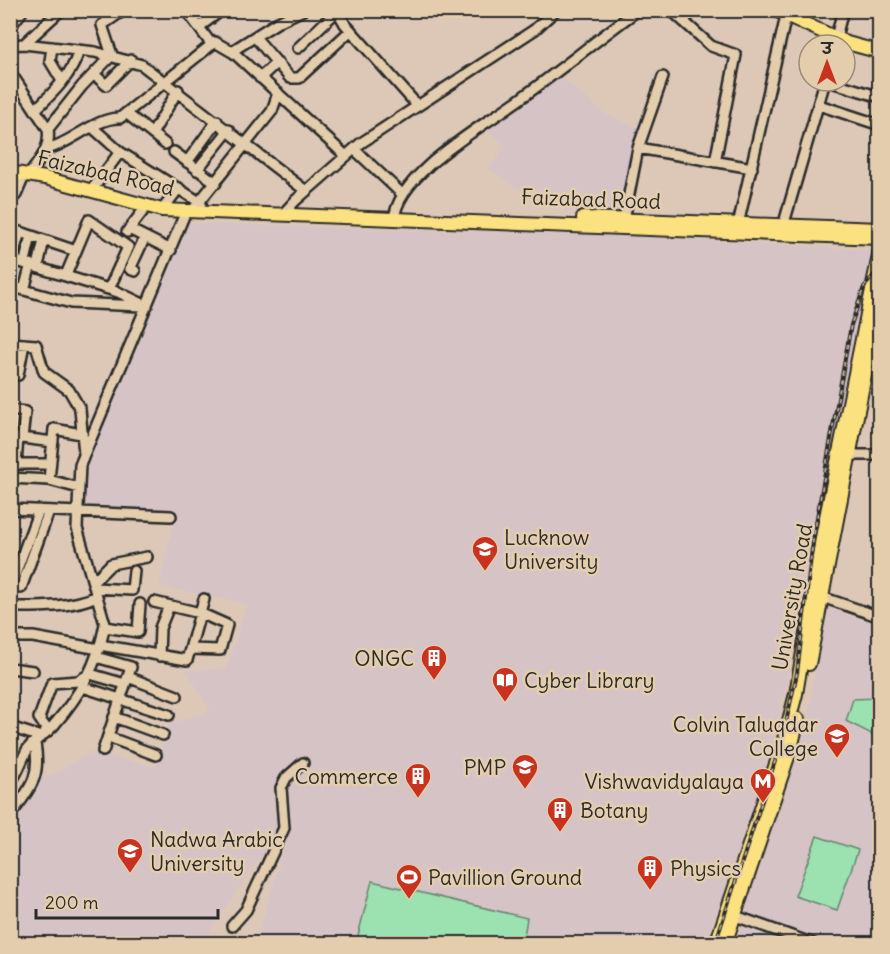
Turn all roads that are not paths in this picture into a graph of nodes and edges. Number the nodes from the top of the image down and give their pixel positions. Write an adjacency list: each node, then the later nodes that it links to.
1 (23, 10): 15 (street)
2 (124, 10): 30 (street)
3 (186, 10): 16 (street)
4 (303, 10): 20 (street)
5 (556, 10): 44 (street)
6 (638, 10): 71 (street)
7 (671, 10): 14 (street)
8 (694, 10): 14 (street)
9 (843, 10): 19 (street)
10 (60, 11): 21 (street)
11 (222, 11): 16 (street)
12 (337, 11): 17 (street); 26 (street)
13 (781, 13): 18 (main road); 63 (street)
14 (683, 21): 62 (street)
15 (10, 27)
16 (199, 27): 23 (street)
17 (350, 31): 32 (street); 44 (street)
18 (818, 33)
19 (837, 33)
20 (255, 37): 28 (street); 32 (street)
21 (24, 44): 22 (street); 24 (street)
22 (11, 45)
23 (212, 45): 28 (street); 38 (street)
24 (52, 47): 27 (street); 37 (street)
25 (857, 47): 29 (main road)
26 (298, 48)
27 (79, 50): 30 (street); 37 (street)
28 (232, 51): 36 (street)
29 (879, 52)
30 (112, 55): 31 (street); 34 (street)
31 (131, 60): 34 (street); 38 (street)
32 (277, 62): 36 (street)
33 (10, 72): 46 (street)
34 (94, 74): 51 (street)
35 (663, 77): 56 (street)
36 (260, 78): 41 (street)
37 (62, 81): 46 (street)
38 (166, 81): 39 (street); 47 (street)
39 (178, 90): 48 (street); 53 (street)
40 (857, 90): 43 (street)
41 (278, 93): 55 (street); 60 (street)
42 (823, 93): 45 (street)
43 (879, 97)
44 (417, 105): 60 (street)
45 (819, 105): 49 (street); 80 (street)
46 (36, 110): 51 (street)
47 (126, 113): 50 (street); 53 (street)
48 (217, 122): 52 (street); 61 (street)
49 (879, 125)
50 (92, 127): 57 (street); 58 (street)
51 (48, 129): 57 (street)
52 (229, 130): 55 (street); 64 (street)
53 (152, 134): 54 (street)
54 (165, 144)
55 (246, 144): 67 (street); 70 (street)
56 (638, 148): 62 (street); 78 (street)
57 (46, 149): 66 (street)
58 (120, 152): 68 (street); 69 (street)
59 (174, 152): 61 (street)
60 (350, 153): 70 (street); 71 (street)
61 (187, 162): 64 (street)
62 (715, 162): 63 (street)
63 (752, 168): 79 (street)
64 (197, 170): 67 (street)
65 (10, 172): 66 (main road, Faizabad Road)
66 (27, 174): 69 (main road, Faizabad Road); 72 (street)
67 (216, 183): 74 (street)
68 (179, 188): 74 (street); 75 (street)
69 (91, 191): 73 (main road, Faizabad Road)
70 (306, 191): 76 (street)
71 (403, 195): 77 (street)
72 (10, 198)
73 (146, 207): 75 (main road, Faizabad Road); 81 (street)
74 (193, 208): 75 (main road, Faizabad Road); 76 (main road, Faizabad Road); 88 (street)
75 (162, 210)
76 (284, 213): 77 (main road, Faizabad Road)
77 (394, 216): 78 (main road, Faizabad Road)
78 (623, 224): 79 (main road, Faizabad Road)
79 (737, 227): 80 (main road, Faizabad Road)
80 (782, 228): 82 (main road, Faizabad Road); 85 (main road, Faizabad Road)
81 (129, 229): 84 (street); 87 (street)
82 (879, 229): 85 (main road)
83 (31, 236): 86 (street); 91 (street); 92 (street)
84 (145, 237): 88 (street); 93 (street)
85 (879, 238)
86 (44, 240): 90 (street); 92 (street)
87 (120, 241): 90 (street); 93 (street)
88 (171, 250): 99 (street)
89 (879, 250): 109 (main road, University Road)
90 (76, 251): 94 (street)
91 (11, 259): 92 (street)
92 (32, 263): 94 (street); 97 (street)
93 (120, 265): 96 (street)
94 (66, 275): 96 (street)
95 (10, 286): 97 (street)
96 (109, 289): 99 (street)
97 (24, 290): 99 (street)
98 (879, 297): 102 (main road, University Road)
99 (147, 306): 108 (street)
100 (10, 343): 101 (street)
101 (24, 344): 103 (street); 105 (street)
102 (874, 356): 109 (main road, University Road)
103 (10, 374)
104 (10, 410): 106 (street)
105 (81, 434): 107 (street); 108 (street)
106 (22, 438): 107 (street); 111 (street)
107 (53, 441): 112 (street)
108 (84, 454): 115 (street)
109 (844, 455): 110 (street); 127 (main road, University Road)
110 (879, 455)
111 (14, 464): 112 (street)
112 (49, 464): 114 (street)
113 (10, 478): 114 (street)
114 (49, 480): 115 (street)
115 (79, 488): 118 (street)
116 (10, 509): 117 (street)
117 (44, 511): 118 (street); 122 (street); 125 (street)
118 (78, 513): 119 (street); 126 (street)
119 (171, 516)
120 (147, 557): 126 (street)
121 (10, 560): 122 (street)
122 (20, 563): 124 (street)
123 (134, 572): 126 (street)
124 (10, 588)
125 (21, 588)
126 (95, 589): 132 (street); 135 (street)
127 (816, 595): 134 (street); 161 (main road, University Road); 162 (main road, University Road)
128 (204, 599): 133 (street)
129 (154, 602): 131 (street)
130 (140, 604): 135 (street)
131 (169, 606): 133 (street); 139 (street)
132 (10, 607)
133 (200, 613): 137 (street); 137 (street)
134 (879, 617)
135 (105, 627): 138 (street)
136 (10, 637): 138 (street)
137 (190, 649): 139 (street)
138 (99, 650): 139 (street); 142 (street); 143 (street)
139 (159, 656)
140 (10, 668): 141 (street)
141 (33, 671)
142 (90, 674): 143 (street); 144 (street); 151 (street)
143 (127, 681): 145 (street); 146 (street)
144 (83, 687): 146 (street); 151 (street)
145 (177, 696)
146 (120, 699): 147 (street); 148 (street)
147 (169, 715)
148 (114, 717): 150 (street); 152 (street)
149 (10, 727): 151 (street)
150 (163, 735)
151 (41, 737): 156 (street); 157 (street)
152 (108, 737): 153 (street); 154 (street)
153 (103, 751)
154 (156, 754)
155 (303, 763): 159 (street)
156 (12, 779)
157 (15, 808)
158 (741, 918): 160 (street)
159 (232, 926)
160 (808, 942)
161 (716, 944)
162 (725, 944)

